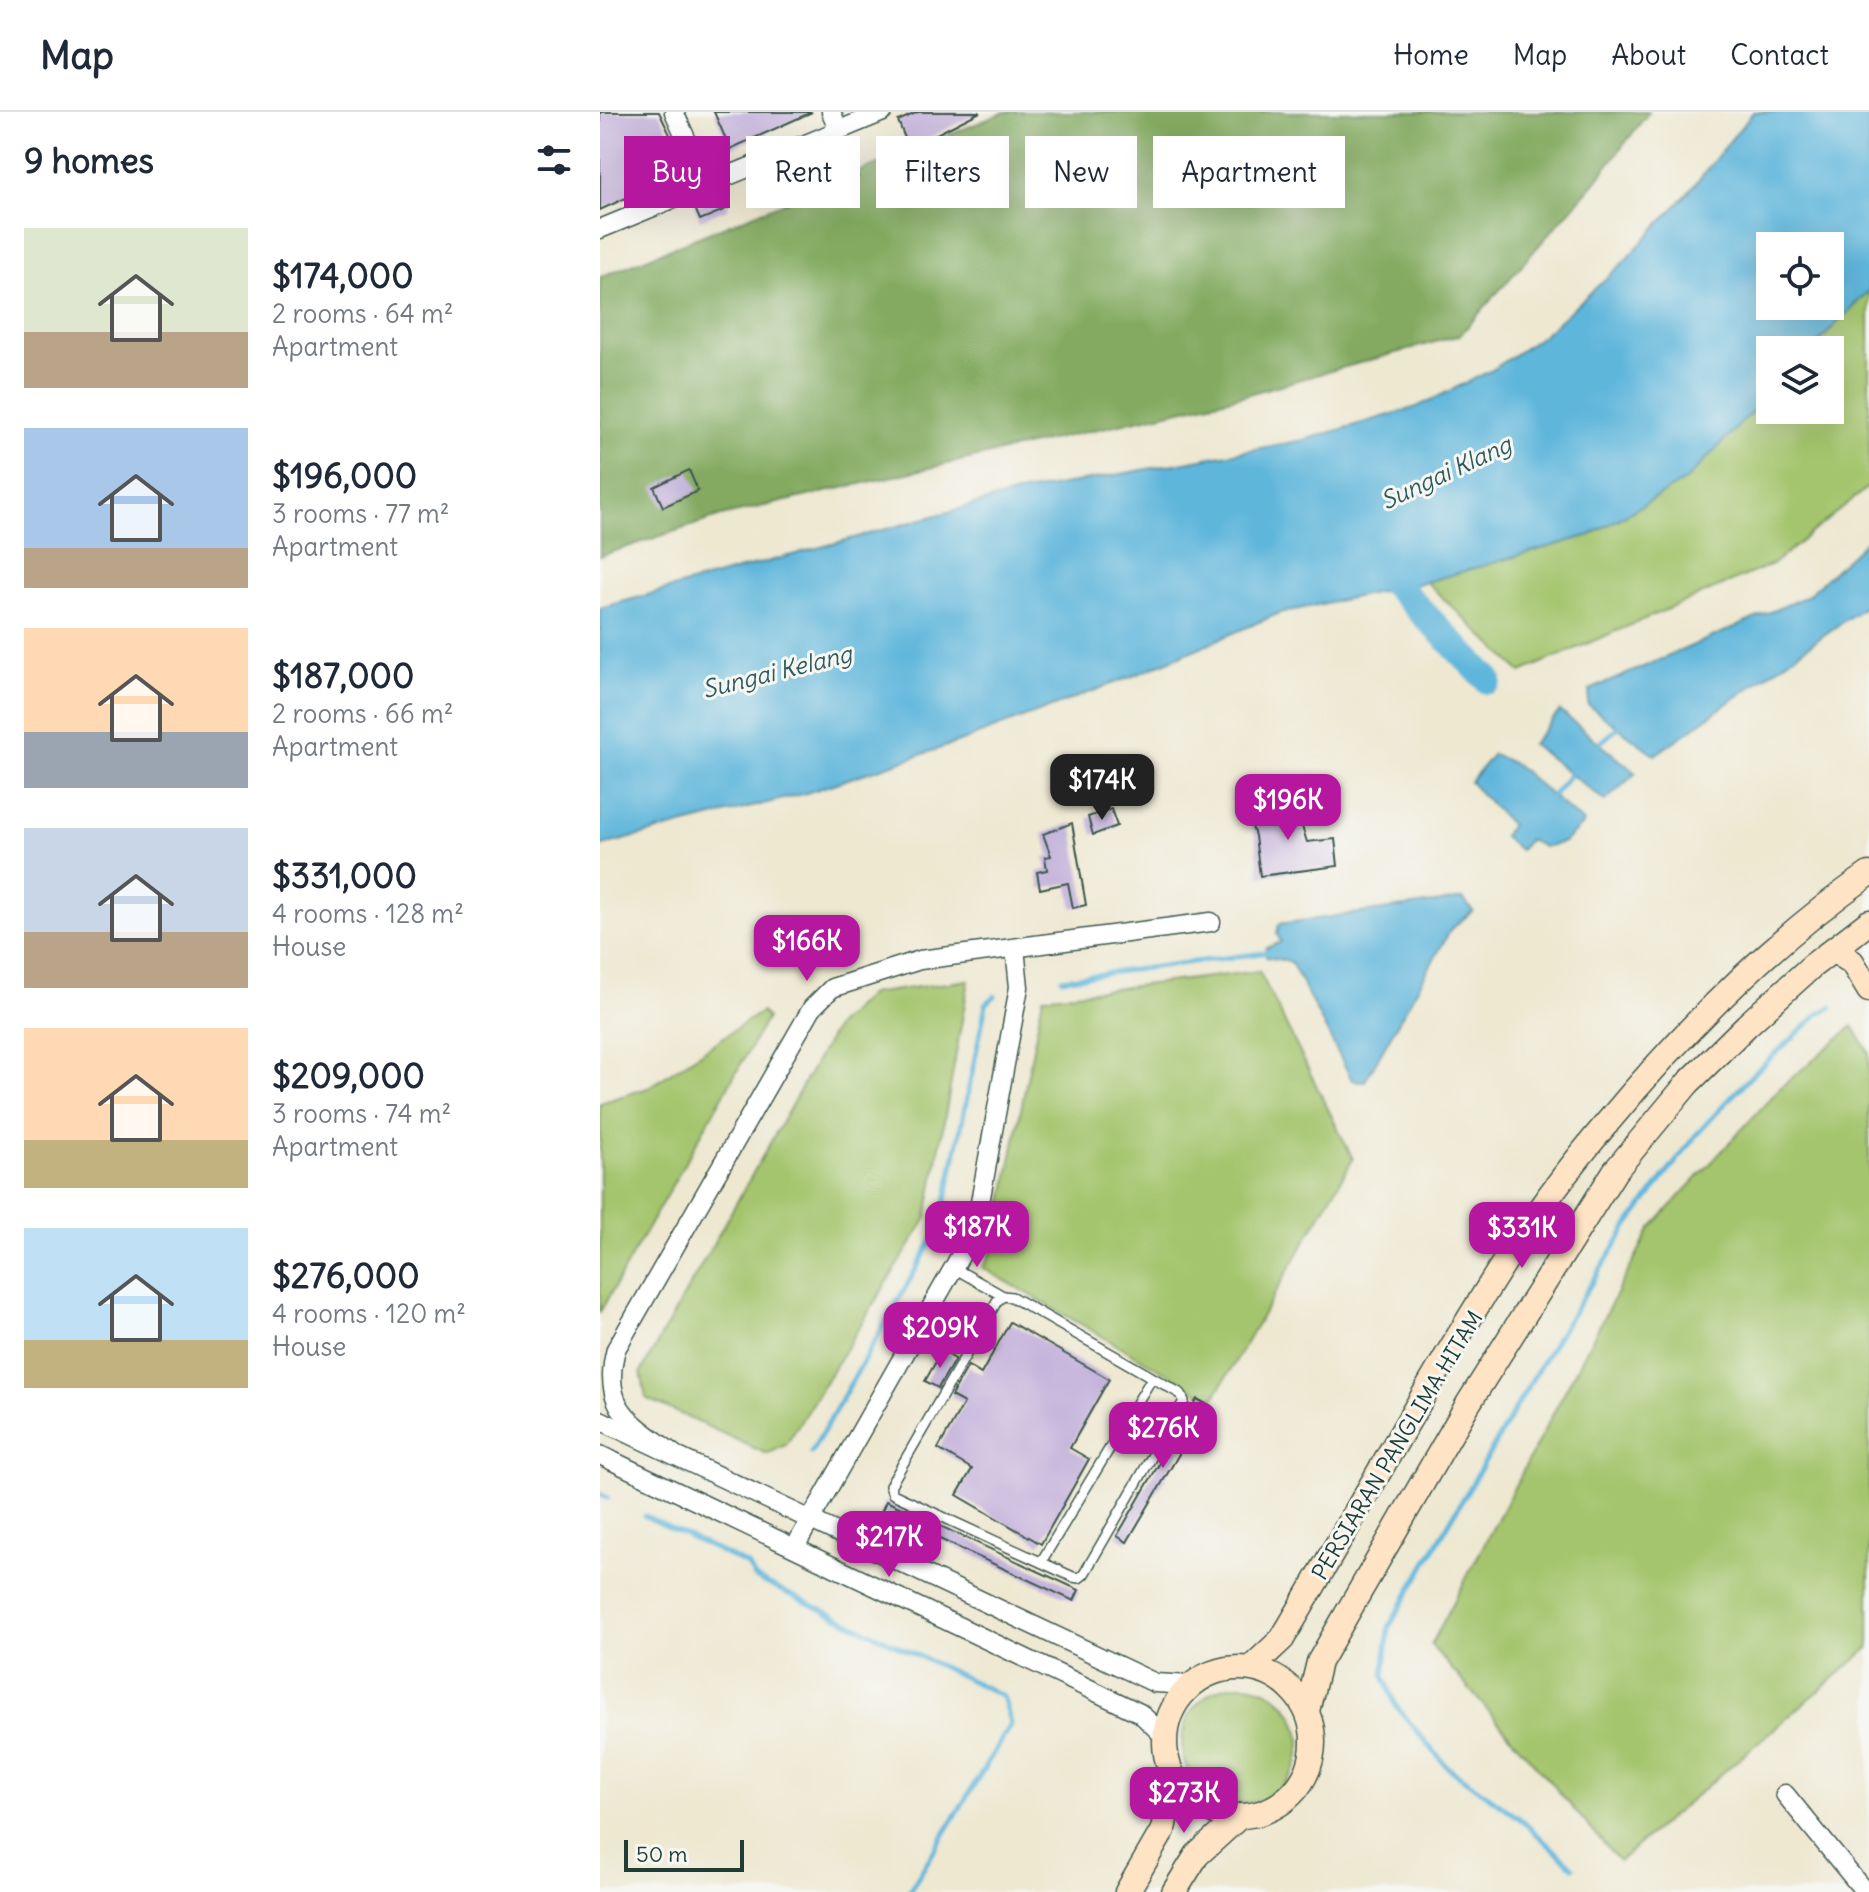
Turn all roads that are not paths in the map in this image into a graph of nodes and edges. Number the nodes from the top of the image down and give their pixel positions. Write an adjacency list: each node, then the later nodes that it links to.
1 (674, 112): 5 (street)
2 (831, 112): 4 (street)
3 (883, 112): 4 (street)
4 (839, 130): 6 (street)
5 (685, 136)
6 (730, 175)
7 (651, 208): 8 (street)
8 (600, 229)
9 (1869, 874): 28 (main road, PERSIARAN PANGLIMA HITAM)
10 (1211, 922): 12 (street)
11 (1869, 922): 13 (main road, PERSIARAN PANGLIMA HITAM)
12 (1015, 948): 15 (street); 19 (street)
13 (1833, 950): 14 (main road); 30 (main road, PERSIARAN PANGLIMA HITAM)
14 (1869, 990)
15 (954, 1268): 16 (lane); 17 (street)
16 (1003, 1296): 18 (lane); 21 (lane)
17 (923, 1322): 18 (lane); 25 (street)
18 (970, 1348): 27 (lane)
19 (616, 1349): 20 (street); 24 (street)
20 (600, 1366)
21 (1152, 1378): 27 (lane); 27 (lane)
22 (600, 1420): 24 (street)
23 (600, 1455): 26 (street)
24 (675, 1455): 25 (street)
25 (811, 1518): 26 (street); 29 (street)
26 (795, 1547): 31 (street)
27 (1041, 1562)
28 (1251, 1668): 29 (main road); 30 (main road)
29 (1191, 1685): 31 (main road)
30 (1307, 1711): 34 (main road)
31 (1165, 1737): 32 (main road)
32 (1173, 1776): 34 (main road); 35 (main road)
33 (1785, 1794): 37 (street)
34 (1240, 1816): 36 (main road)
35 (1127, 1892)
36 (1174, 1892)
37 (1865, 1892)

